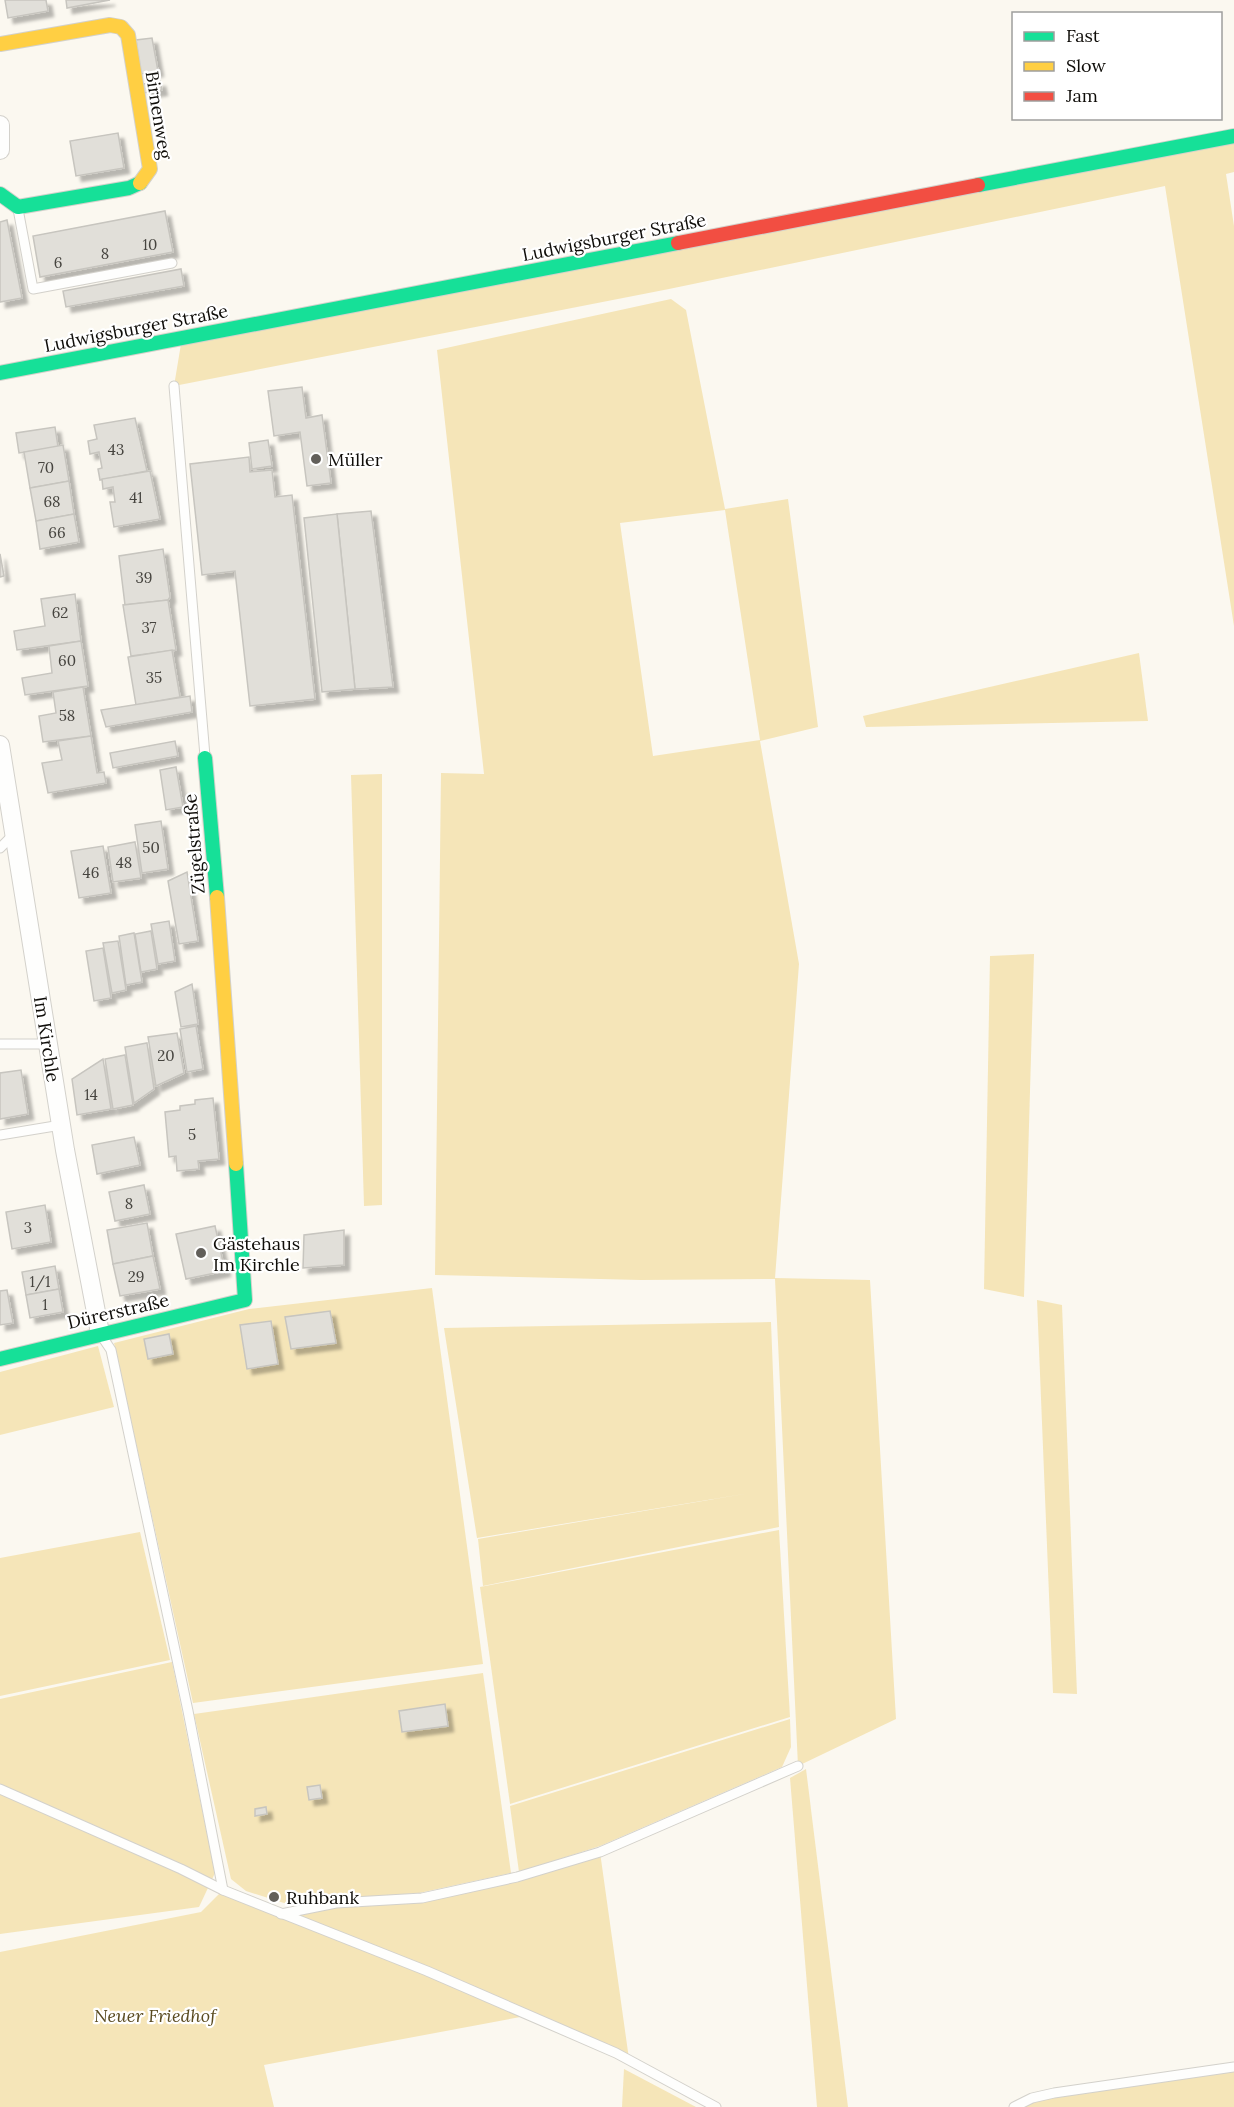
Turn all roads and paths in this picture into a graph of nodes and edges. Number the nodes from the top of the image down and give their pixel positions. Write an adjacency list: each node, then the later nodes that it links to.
1 (0, 44): 6 (main road, Birnenweg)
2 (0, 125): 4 (street)
3 (1234, 136): 8 (main road, Ludwigsburger Straße)
4 (0, 150)
5 (0, 194): 6 (main road)
6 (18, 207): 7 (lane)
7 (172, 263)
8 (0, 373)
9 (174, 386): 11 (lane, Zügelstraße)
10 (0, 744): 12 (street, Im Kirchle)
11 (205, 758): 18 (main road, Zügelstraße)
12 (14, 834): 13 (lane); 15 (street, Im Kirchle)
13 (0, 848)
14 (0, 1044): 15 (lane)
15 (48, 1044): 16 (street, Im Kirchle)
16 (61, 1125): 17 (lane); 19 (street, Im Kirchle)
17 (0, 1135)
18 (245, 1300): 19 (main road, Dürerstraße)
19 (100, 1334): 20 (main road, Dürerstraße); 23 (lane)
20 (0, 1359)
21 (798, 1766): 24 (lane)
22 (0, 1789): 23 (lane)
23 (223, 1890): 24 (lane)
24 (281, 1914): 26 (lane)
25 (1234, 2067): 27 (lane)
26 (716, 2107)
27 (1014, 2107)

